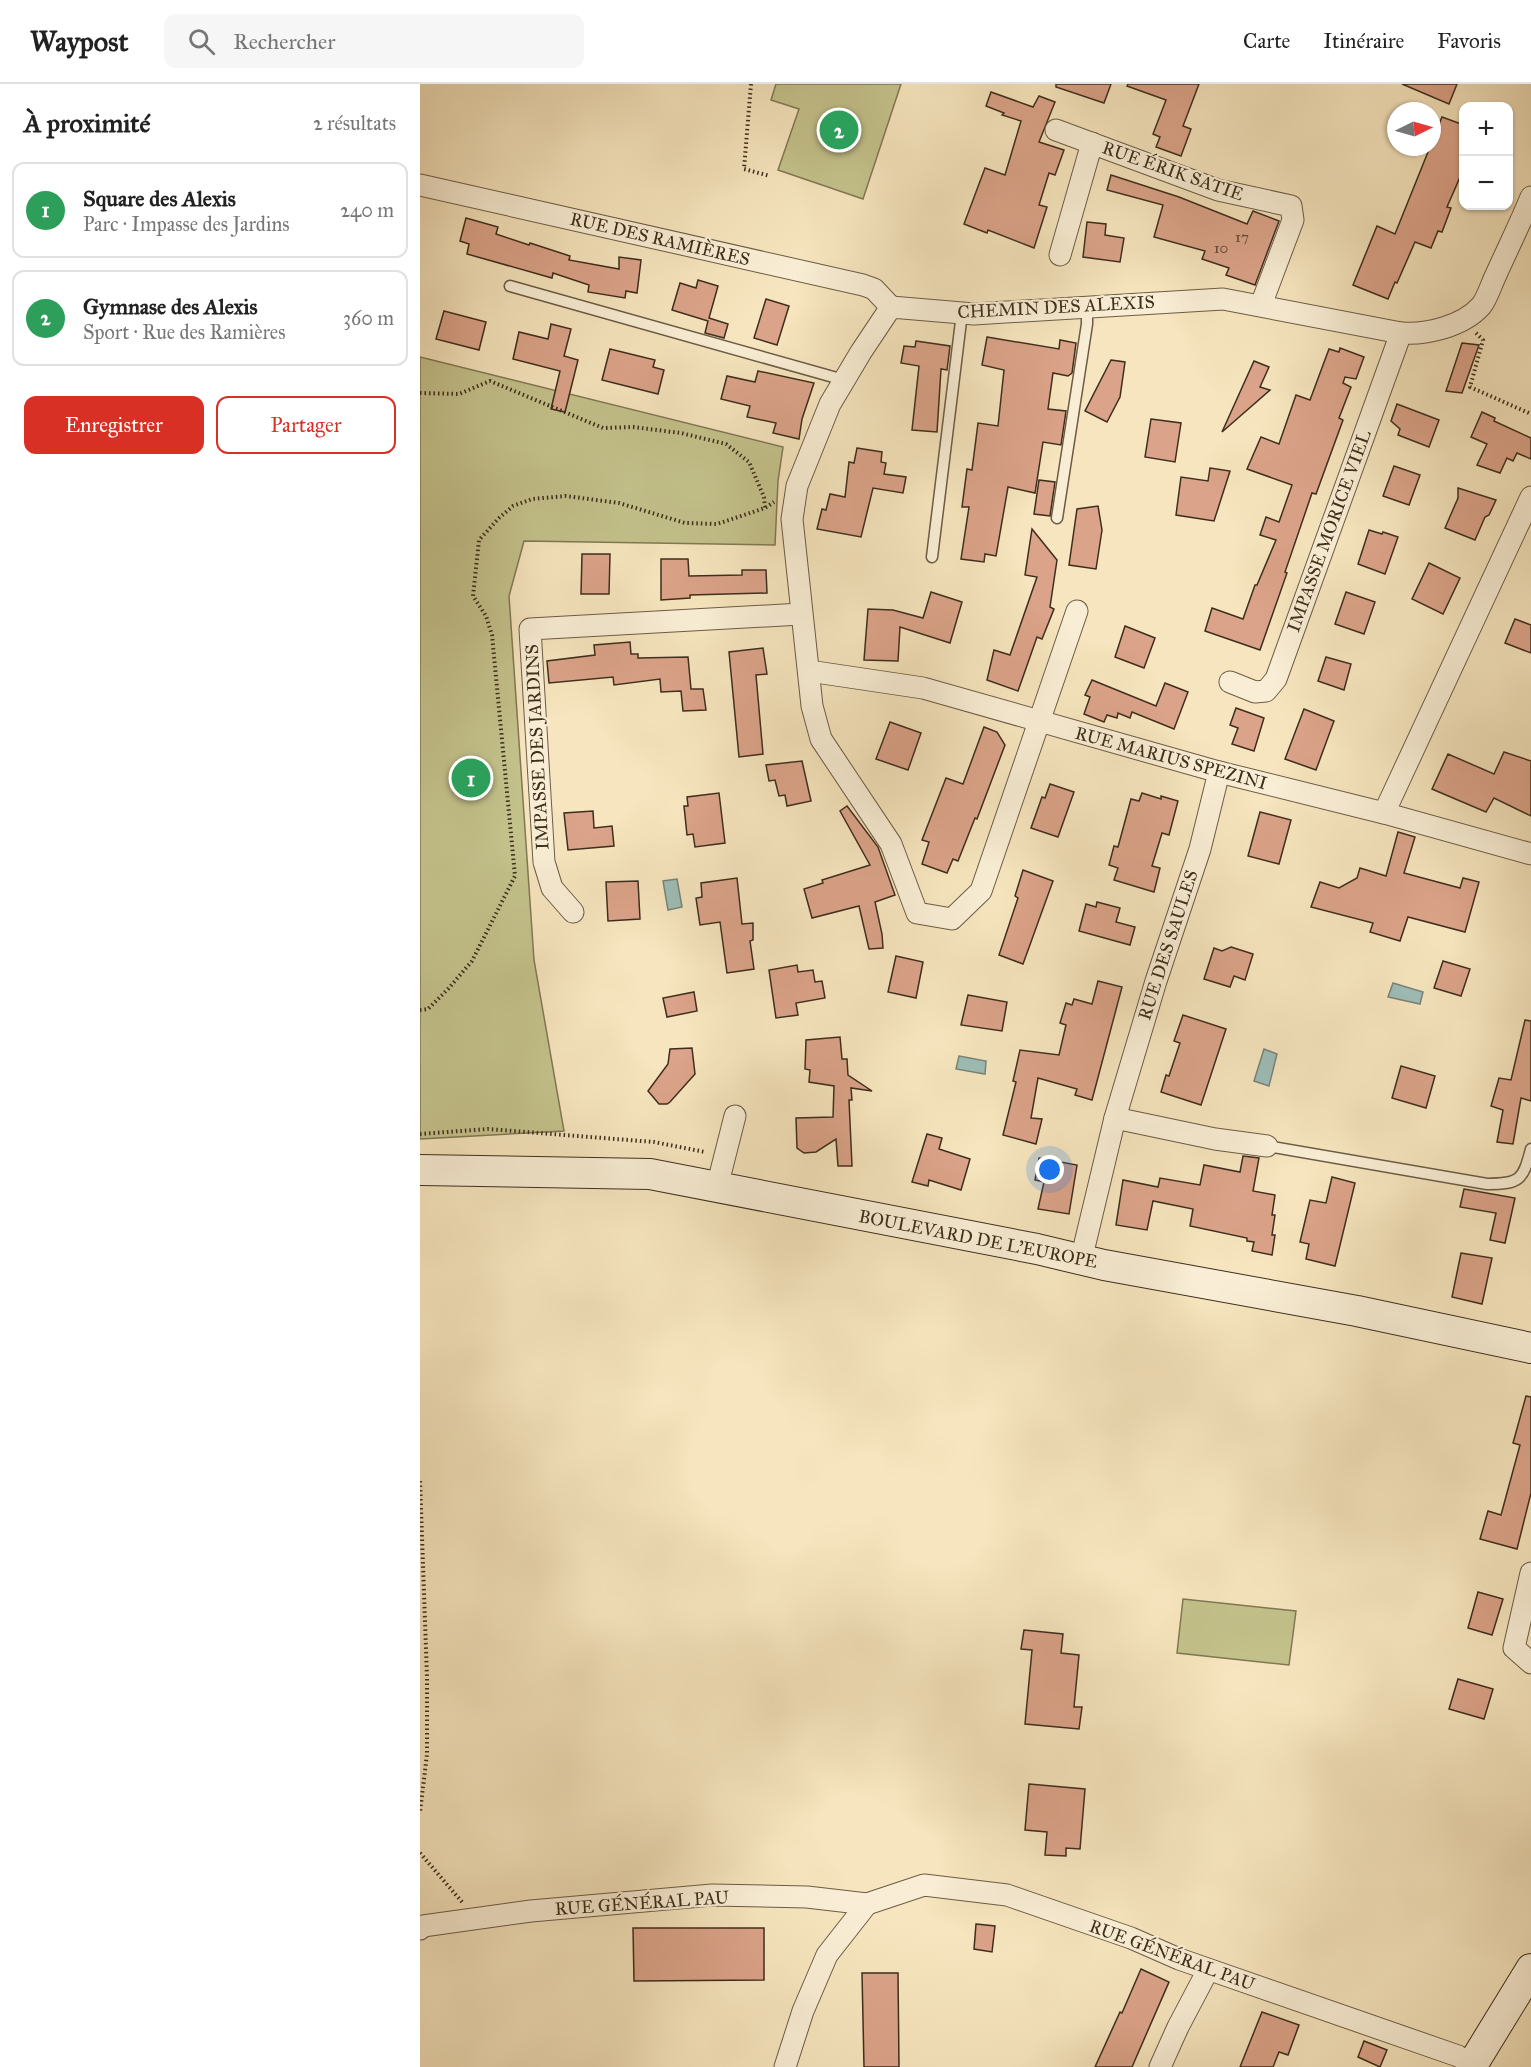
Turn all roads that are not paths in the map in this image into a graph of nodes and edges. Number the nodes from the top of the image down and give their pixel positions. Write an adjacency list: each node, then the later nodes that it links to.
1 (1056, 130): 2 (street, RUE ÉRIK SATIE)
2 (1092, 143): 5 (street, RUE ÉRIK SATIE); 7 (street, RUE ÉRIK SATIE)
3 (421, 185): 8 (street, RUE DES RAMIÈRES)
4 (1531, 197): 11 (street, CHEMIN DES ALEXIS)
5 (1060, 255)
6 (510, 286): 12 (lane)
7 (1261, 305): 9 (street, CHEMIN DES ALEXIS); 11 (street, CHEMIN DES ALEXIS)
8 (891, 306): 10 (street, CHEMIN DES ALEXIS); 12 (street)
9 (1087, 307): 10 (street, CHEMIN DES ALEXIS); 14 (lane)
10 (962, 313): 15 (lane)
11 (1401, 333): 19 (street, IMPASSE MORICE VIEL)
12 (844, 380): 17 (street)
13 (1531, 497): 22 (street)
14 (1057, 518)
15 (933, 557)
16 (1077, 611): 20 (street)
17 (801, 614): 18 (street); 24 (street, IMPASSE DES JARDINS)
18 (809, 671): 20 (street, RUE MARIUS SPEZINI); 20 (street)
19 (1230, 682)
20 (1038, 721): 21 (street, RUE MARIUS SPEZINI)
21 (1220, 772): 22 (street, RUE MARIUS SPEZINI); 26 (street, RUE DES SAULES)
22 (1384, 813): 23 (street, RUE MARIUS SPEZINI)
23 (1531, 854)
24 (573, 912)
25 (735, 1116): 30 (street)
26 (1115, 1118): 27 (street); 31 (street, RUE DES SAULES)
27 (1267, 1146): 28 (lane)
28 (1531, 1149)
29 (420, 1170): 30 (main road, BOULEVARD DE L'EUROPE)
30 (717, 1187): 31 (main road, BOULEVARD DE L'EUROPE)
31 (1081, 1260): 32 (main road, BOULEVARD DE L'EUROPE)
32 (1531, 1348)
33 (1531, 1573): 34 (street)
34 (1531, 1663)
35 (867, 1904): 36 (street, RUE GÉNÉRAL PAU); 38 (street, RUE GÉNÉRAL PAU); 40 (street)
36 (420, 1929)
37 (1531, 1969): 39 (main road)
38 (1208, 1970): 39 (street, RUE GÉNÉRAL PAU); 41 (street)
39 (1472, 2066)
40 (785, 2067)
41 (1160, 2067)

